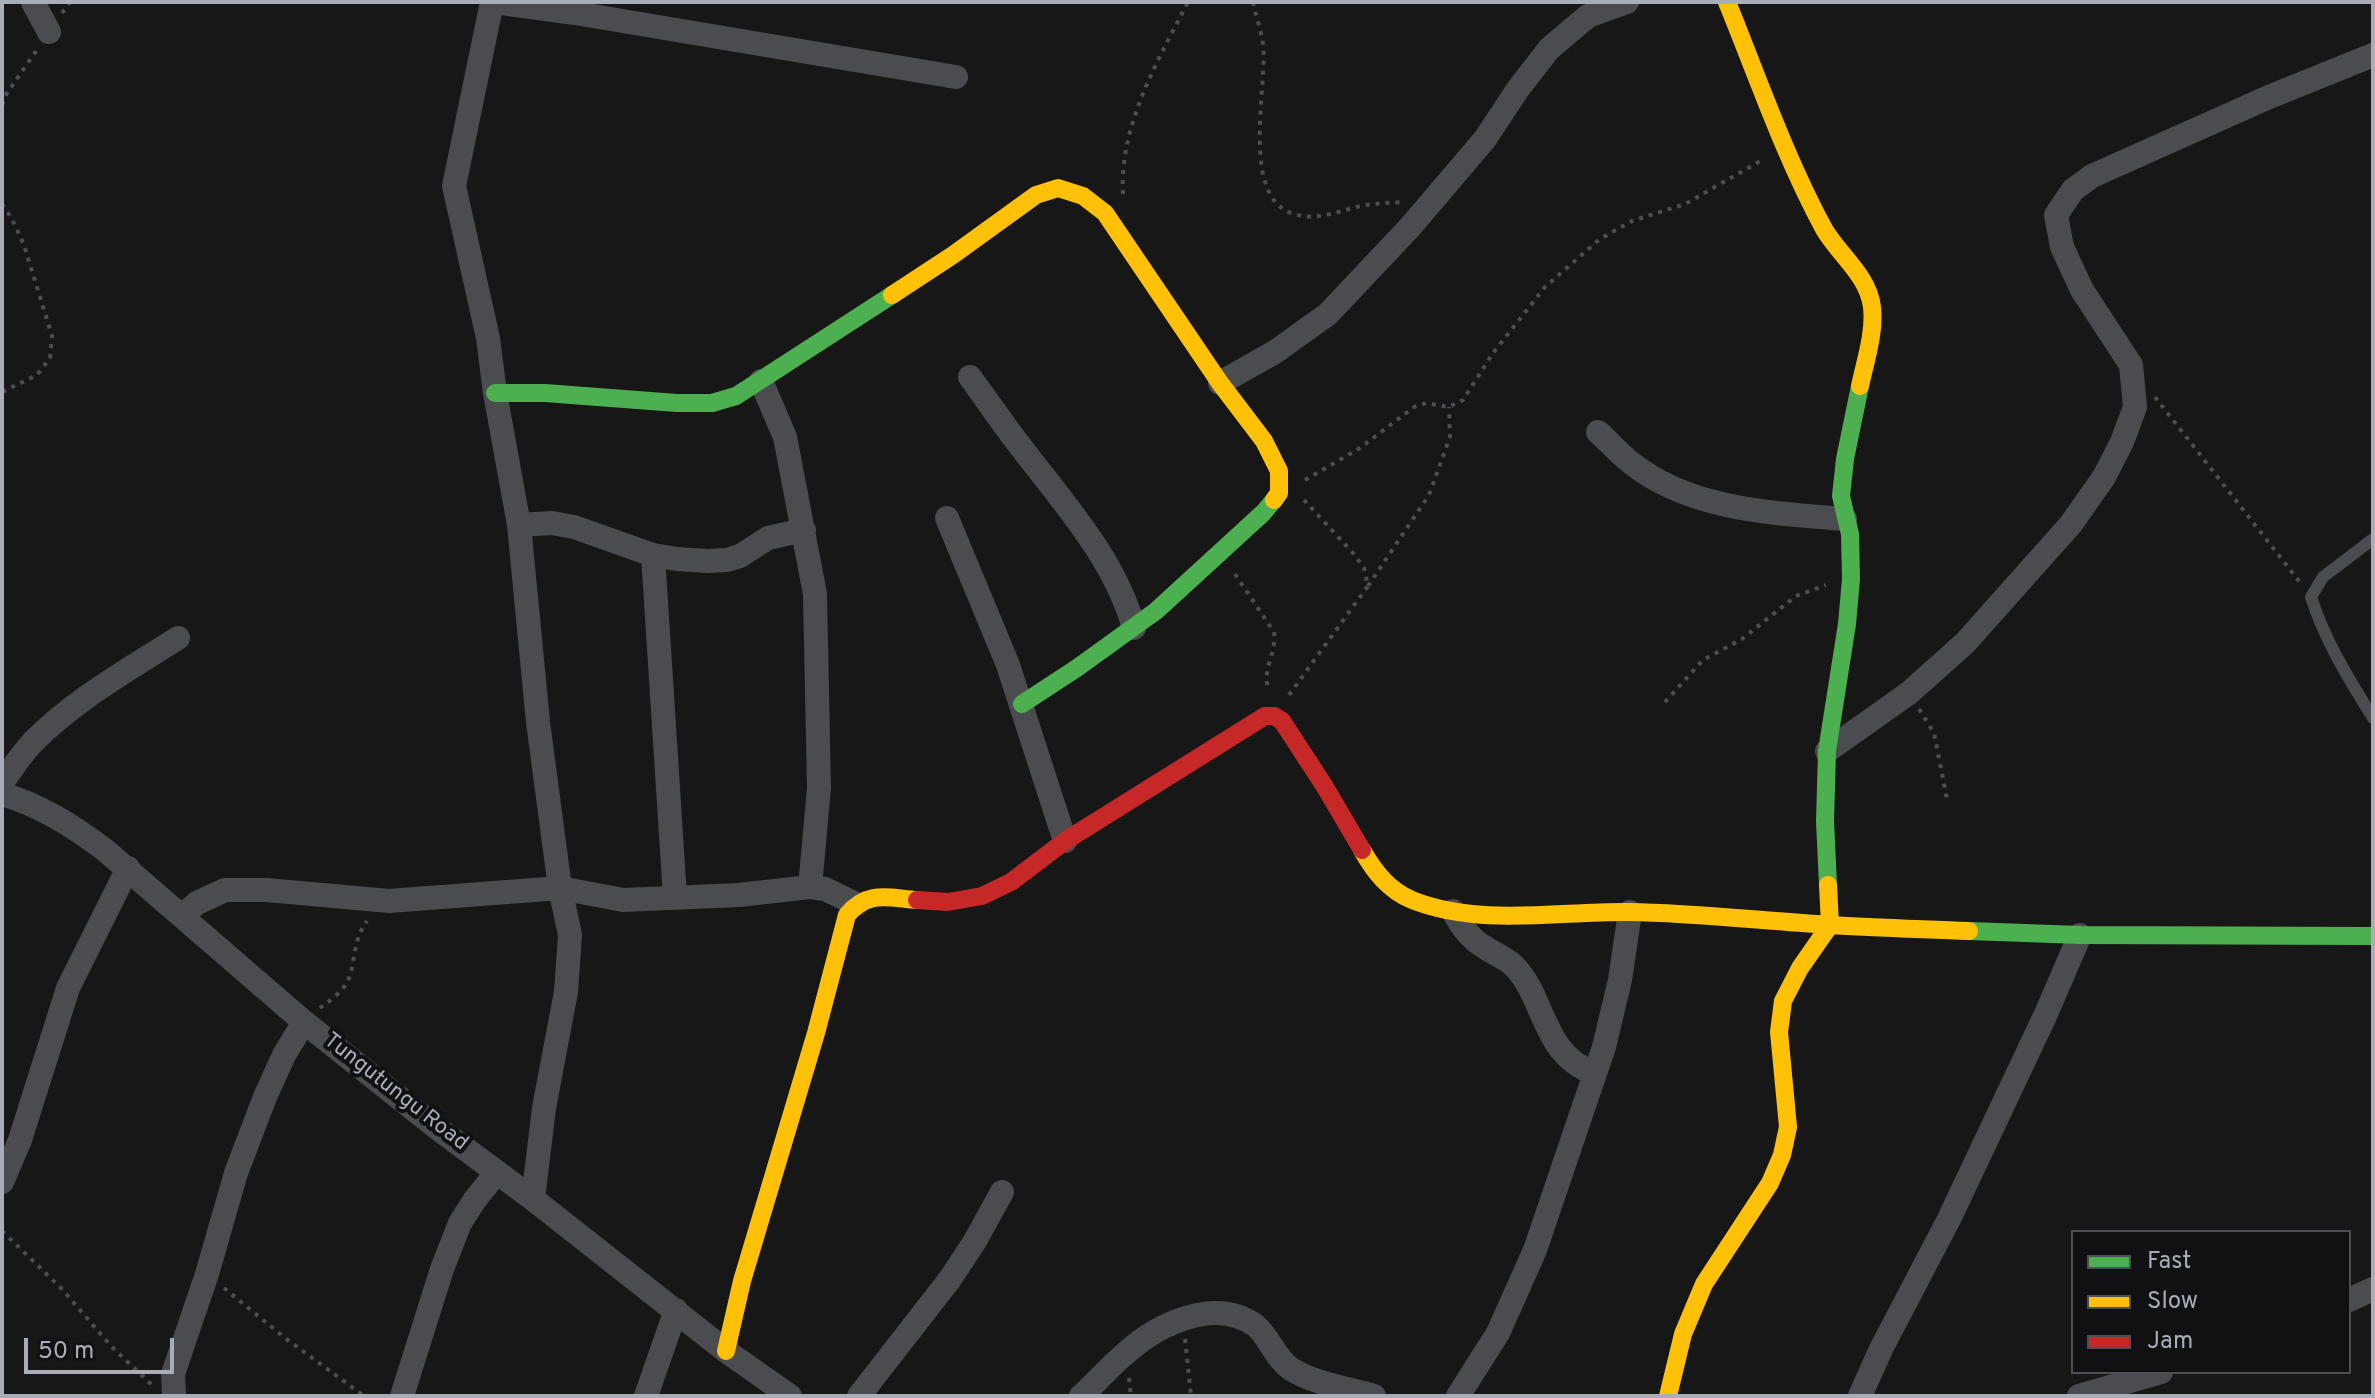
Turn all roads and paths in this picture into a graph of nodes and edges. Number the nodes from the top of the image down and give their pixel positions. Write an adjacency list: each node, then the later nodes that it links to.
1 (33, 2): 8 (street)
2 (70, 2): 8 (path)
3 (493, 2): 10 (street); 21 (street)
4 (1188, 2): 15 (path)
5 (1253, 2): 13 (path)
6 (1627, 2): 13 (street)
7 (1727, 2): 12 (street)
8 (49, 32): 11 (path)
9 (2373, 55): 16 (street)
10 (956, 77)
11 (2, 105)
12 (1786, 147): 22 (path); 27 (street)
13 (1435, 197): 19 (street)
14 (2, 204): 20 (path)
15 (1124, 204)
16 (2131, 365): 35 (path); 38 (street)
17 (970, 377): 36 (street)
18 (761, 381): 19 (street); 21 (street); 29 (street)
19 (1220, 383): 24 (street)
20 (2, 392)
21 (495, 393): 28 (street)
22 (1449, 407): 25 (path); 34 (path)
23 (1598, 432): 27 (street)
24 (1279, 471): 31 (street); 34 (path)
25 (1304, 480)
26 (947, 518): 40 (street)
27 (1845, 519): 33 (street)
28 (519, 525): 32 (street); 50 (street)
29 (804, 530): 32 (street); 49 (street)
30 (2373, 539): 35 (lane)
31 (1221, 552): 36 (street); 41 (path)
32 (653, 555): 51 (street)
33 (1851, 579): 39 (path); 43 (street)
34 (1368, 586): 41 (path)
35 (2311, 597): 42 (lane)
36 (1134, 628): 40 (street)
37 (178, 638): 44 (street)
38 (1909, 693): 43 (street); 46 (path)
39 (1665, 702)
40 (1022, 704): 47 (street)
41 (1277, 711): 47 (street); 54 (street)
42 (2373, 718)
43 (1827, 751): 57 (street)
44 (2, 783)
45 (2, 794): 48 (street, Tungutungu Road)
46 (1947, 799)
47 (1065, 841): 53 (street)
48 (128, 868): 56 (street, Tungutungu Road); 63 (street)
49 (810, 887): 51 (street); 53 (street)
50 (560, 888): 51 (street); 52 (street); 65 (street)
51 (675, 897)
52 (389, 901): 56 (street); 60 (path)
53 (856, 904): 72 (street)
54 (1453, 911): 55 (street); 61 (street)
55 (1630, 912): 57 (street); 61 (street)
56 (182, 916): 60 (street, Tungutungu Road)
57 (1830, 925): 58 (street); 85 (street)
58 (2080, 935): 59 (street); 86 (street)
59 (2373, 936)
60 (304, 1022): 62 (street, Tungutungu Road); 67 (street)
61 (1594, 1073): 84 (street)
62 (497, 1172): 65 (street, Tungutungu Road); 77 (street)
63 (2, 1182)
64 (1002, 1192): 80 (street)
65 (533, 1199): 70 (street, Tungutungu Road)
66 (2, 1231): 75 (path)
67 (207, 1274): 75 (street); 76 (path)
68 (2373, 1289): 69 (street)
69 (2351, 1299)
70 (676, 1310): 72 (street, Tungutungu Road); 78 (street)
71 (1182, 1320): 81 (street); 82 (path); 83 (street)
72 (726, 1351): 79 (street, Tungutungu Road)
73 (2156, 1374): 74 (street)
74 (2117, 1391): 87 (street)
75 (165, 1393)
76 (364, 1396)
77 (402, 1396)
78 (646, 1396)
79 (790, 1396)
80 (859, 1396)
81 (1081, 1396)
82 (1191, 1396)
83 (1374, 1396)
84 (1458, 1396)
85 (1668, 1396)
86 (1860, 1396)
87 (2079, 1396)

